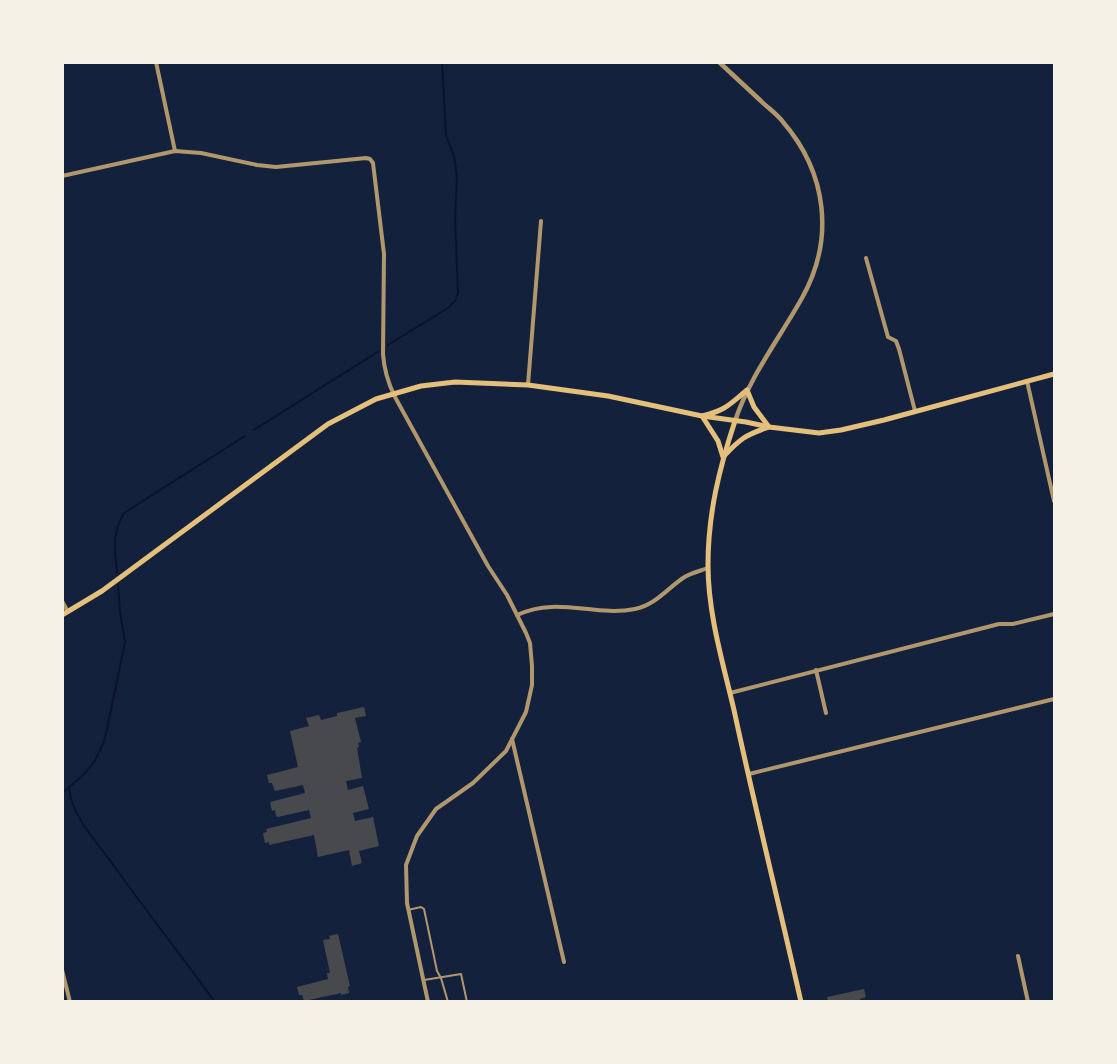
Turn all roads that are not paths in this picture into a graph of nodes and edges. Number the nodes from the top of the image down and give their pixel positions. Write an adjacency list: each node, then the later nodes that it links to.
1 (156, 62): 3 (street)
2 (719, 62): 10 (street)
3 (175, 151): 4 (street); 11 (street)
4 (62, 176)
5 (541, 221): 9 (street)
6 (866, 258): 12 (street)
7 (1054, 374): 8 (main road)
8 (1027, 381): 12 (main road); 17 (street)
9 (528, 385): 11 (main road); 13 (main road)
10 (747, 390): 13 (main road); 14 (street); 15 (main road)
11 (392, 393): 20 (main road); 22 (street)
12 (915, 411): 15 (main road)
13 (702, 416): 14 (main road); 16 (main road)
14 (735, 421): 15 (main road); 16 (main road)
15 (769, 427): 16 (main road)
16 (723, 457): 18 (main road)
17 (1054, 501)
18 (708, 568): 22 (street); 24 (main road)
19 (62, 601): 20 (street)
20 (65, 614)
21 (1054, 614): 23 (street)
22 (517, 615): 27 (street)
23 (816, 670): 24 (street); 26 (street)
24 (730, 693): 28 (main road)
25 (1054, 698): 28 (street)
26 (826, 713)
27 (512, 739): 29 (street); 31 (street)
28 (748, 774): 39 (main road)
29 (408, 910): 33 (lane); 34 (street)
30 (1018, 956): 40 (street)
31 (564, 962)
32 (62, 970): 35 (street)
33 (441, 978): 34 (lane); 37 (lane); 38 (lane)
34 (424, 980): 36 (street)
35 (70, 1002)
36 (428, 1002)
37 (448, 1002)
38 (467, 1002)
39 (801, 1002)
40 (1028, 1002)

